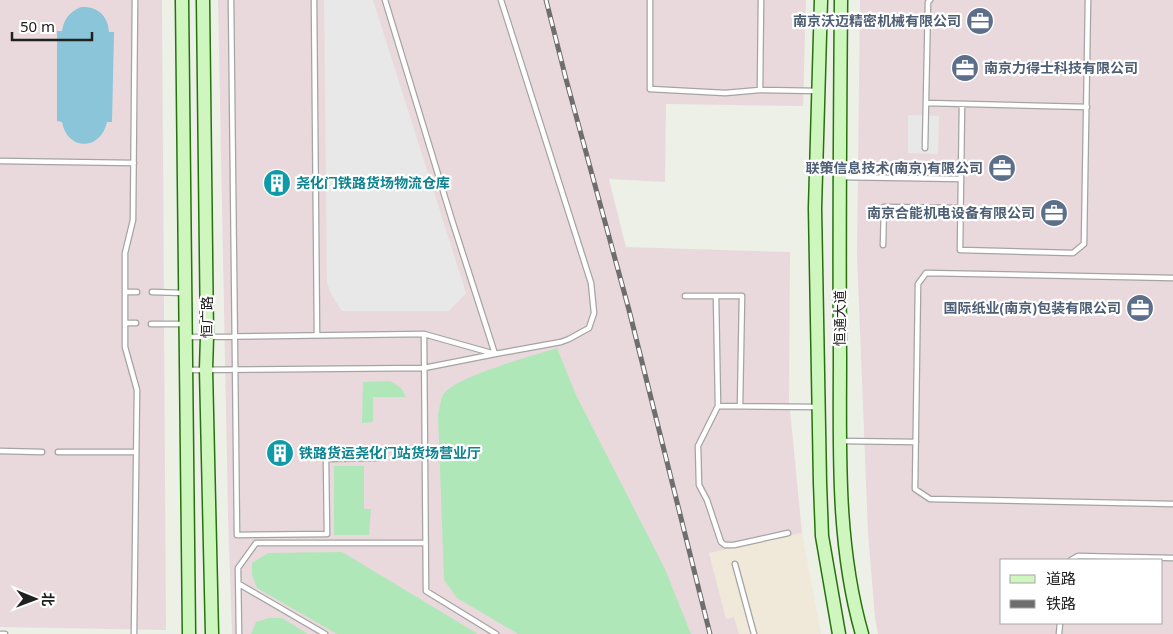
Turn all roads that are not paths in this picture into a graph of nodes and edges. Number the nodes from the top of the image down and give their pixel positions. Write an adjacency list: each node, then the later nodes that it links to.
1 (135, 0): 21 (lane)
2 (182, 0): 30 (main road, 恒广路)
3 (203, 0): 40 (main road, 恒广路)
4 (231, 0): 39 (lane)
5 (314, 0): 38 (lane)
6 (385, 0): 41 (lane)
7 (502, 0): 41 (lane)
8 (650, 0): 14 (lane)
9 (761, 0): 14 (lane)
10 (821, 0): 15 (main road, 恒通大道)
11 (841, 0): 22 (main road, 恒通大道)
12 (930, 0): 16 (lane)
13 (1088, 0): 18 (lane)
14 (760, 90): 15 (lane)
15 (818, 91): 48 (main road, 恒通大道)
16 (926, 103): 17 (lane); 19 (lane)
17 (962, 104): 18 (lane); 23 (lane)
18 (1086, 107): 24 (lane)
19 (925, 148)
20 (0, 161): 21 (lane)
21 (134, 164): 27 (lane)
22 (839, 177): 23 (lane); 49 (main road, 恒通大道)
23 (961, 179): 24 (lane)
24 (960, 208): 25 (lane)
25 (883, 245)
26 (1173, 278): 50 (lane)
27 (125, 292): 28 (lane); 33 (lane)
28 (137, 292)
29 (152, 292): 30 (lane)
30 (185, 293): 36 (main road, 恒广路)
31 (685, 296): 32 (lane)
32 (716, 296): 46 (lane); 47 (lane)
33 (125, 323): 34 (lane); 54 (lane)
34 (136, 323)
35 (151, 324): 36 (lane)
36 (185, 331): 40 (lane); 44 (main road, 恒广路)
37 (424, 334): 38 (lane); 41 (lane); 42 (lane)
38 (317, 335): 39 (lane)
39 (235, 336): 40 (lane); 45 (lane)
40 (207, 337): 43 (main road, 恒广路)
41 (495, 354): 42 (lane)
42 (424, 368): 45 (lane); 58 (lane)
43 (206, 369): 44 (lane); 45 (lane); 67 (main road, 恒广路)
44 (186, 370): 66 (main road, 恒广路)
45 (235, 370): 55 (lane)
46 (718, 406): 47 (lane); 57 (lane)
47 (740, 406): 48 (lane)
48 (818, 407): 72 (main road, 恒通大道)
49 (840, 440): 50 (lane); 73 (main road, 恒通大道)
50 (916, 442): 56 (lane)
51 (0, 451): 52 (lane)
52 (42, 452)
53 (58, 452): 54 (lane)
54 (136, 452): 65 (lane)
55 (378, 458)
56 (1173, 504)
57 (788, 533)
58 (424, 543): 62 (lane); 70 (lane)
59 (1173, 558): 60 (lane)
60 (1073, 559)
61 (736, 564): 71 (lane)
62 (238, 584): 68 (lane); 69 (lane)
63 (0, 634): 64 (lane)
64 (5, 634)
65 (134, 634)
66 (189, 634)
67 (212, 634)
68 (239, 634)
69 (325, 634)
70 (496, 634)
71 (754, 634)
72 (839, 634)
73 (862, 634)

